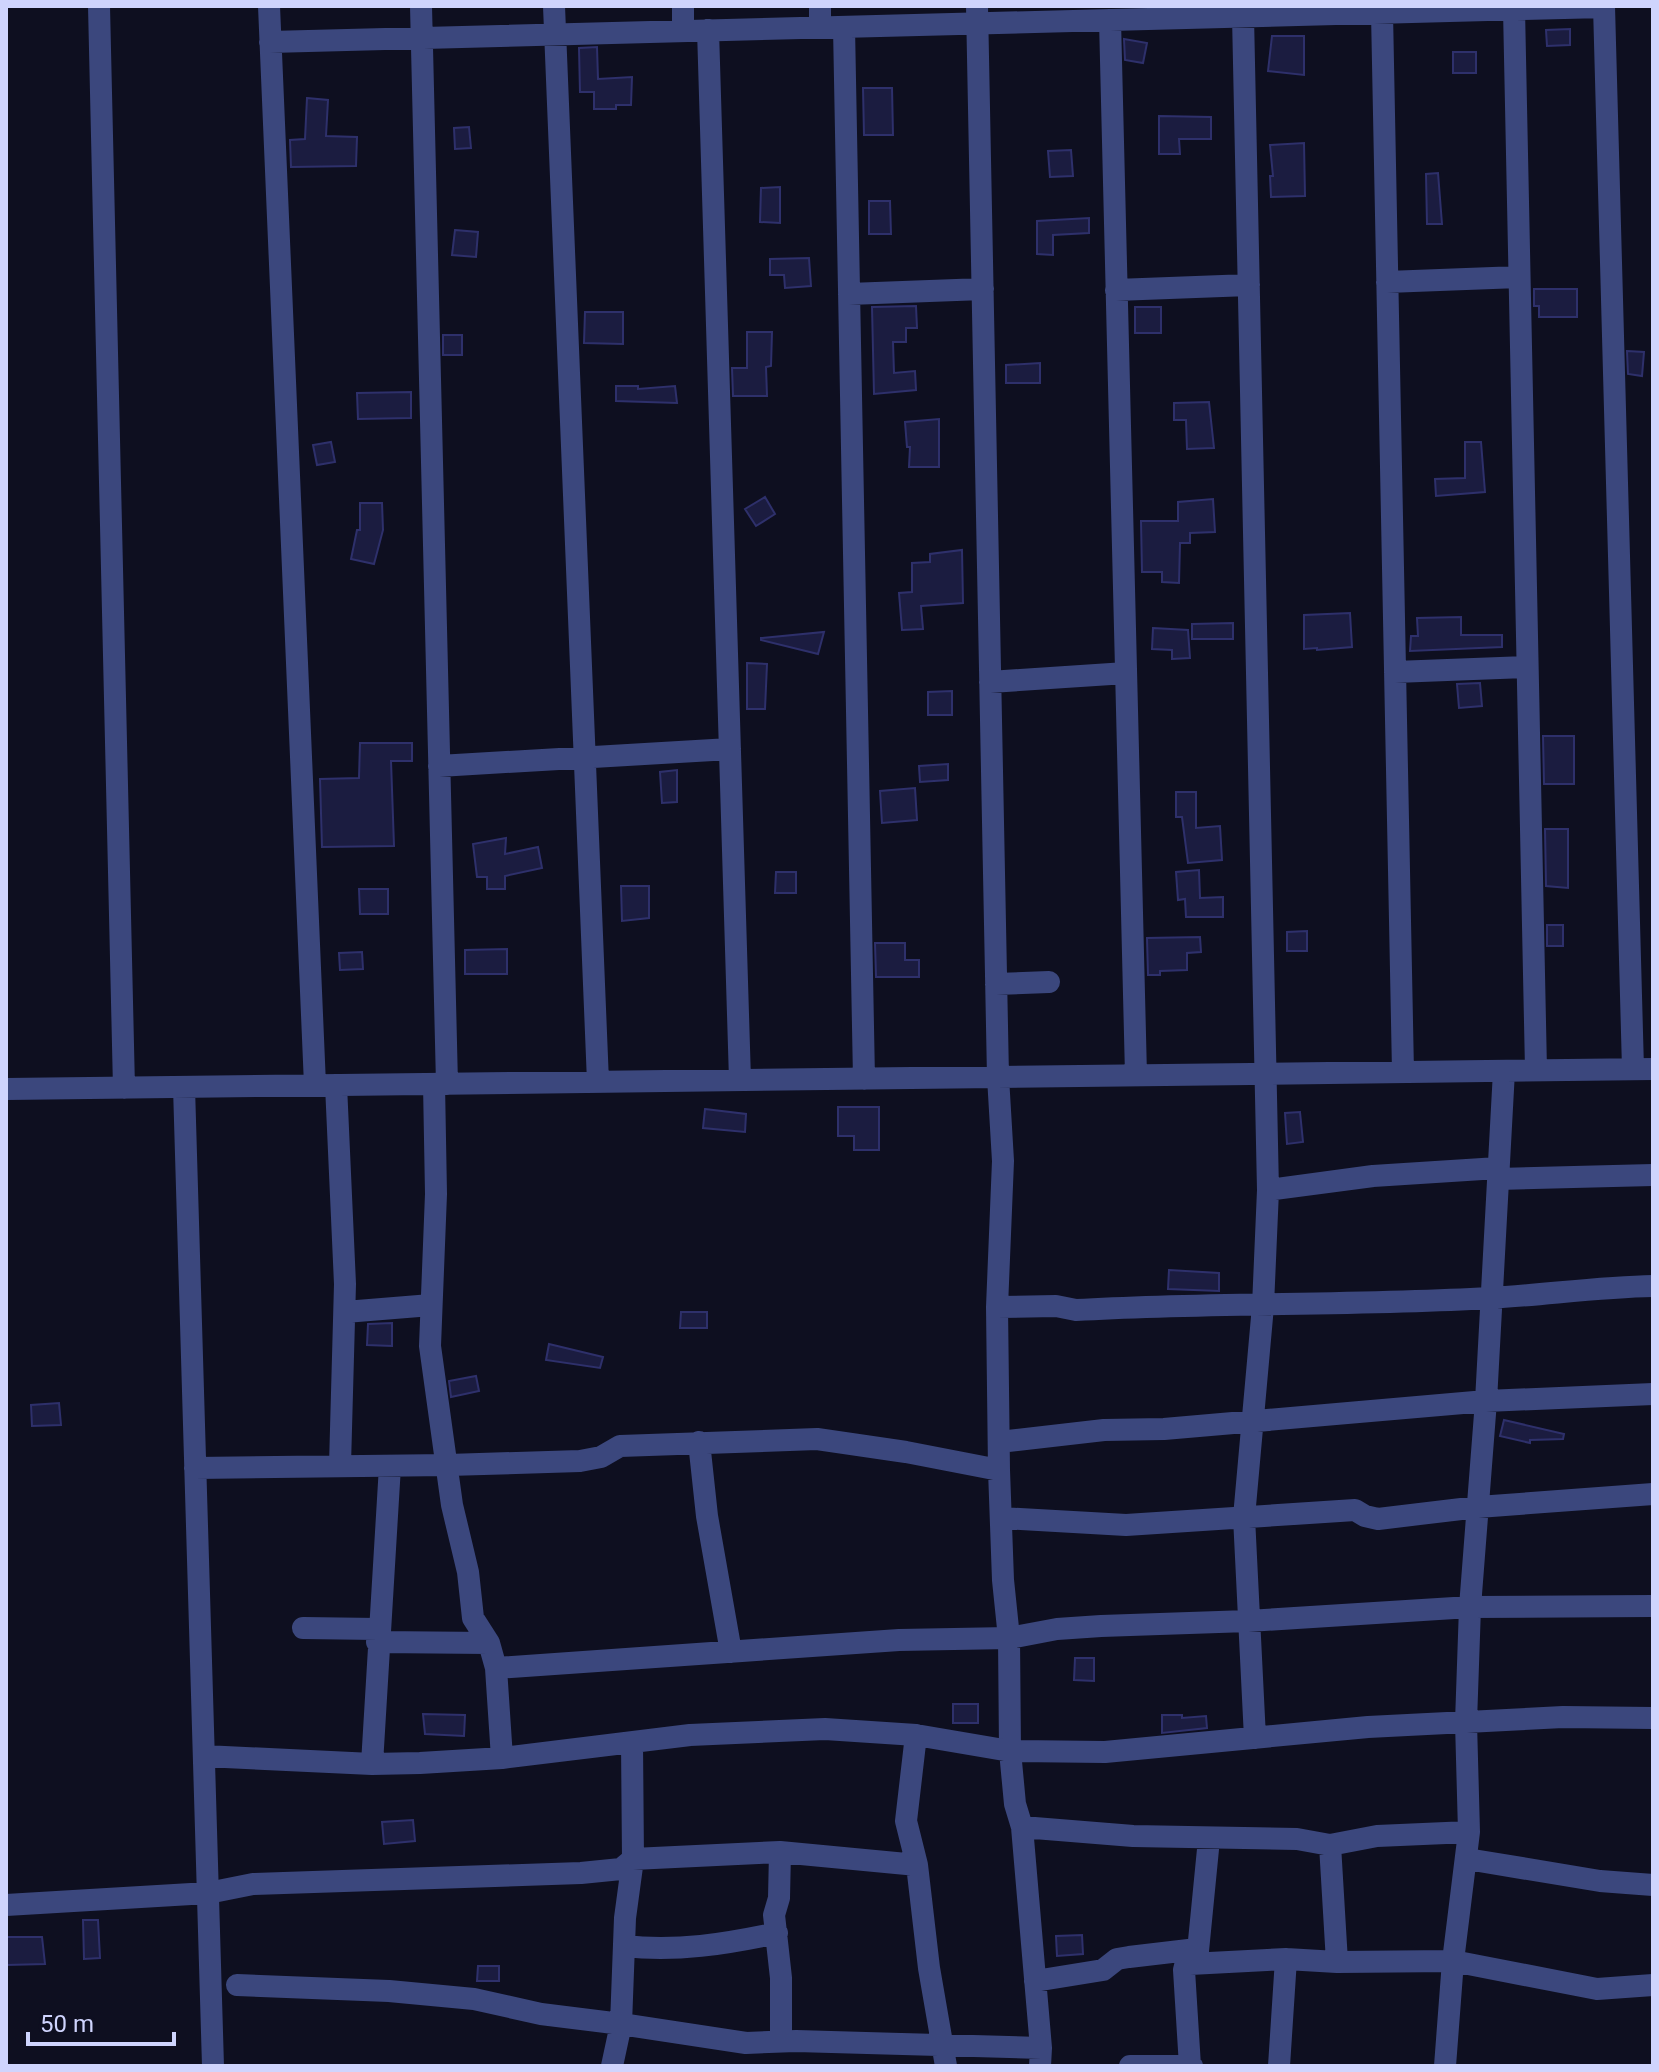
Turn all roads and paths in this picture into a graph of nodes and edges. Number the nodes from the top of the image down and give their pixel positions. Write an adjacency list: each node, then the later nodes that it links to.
1 (99, 6): 47 (street)
2 (269, 6): 18 (street)
3 (421, 6): 17 (street)
4 (554, 6): 16 (street)
5 (683, 6): 15 (street)
6 (1604, 6): 7 (street); 34 (street)
7 (1514, 9): 8 (street); 19 (street)
8 (1382, 13): 10 (street); 20 (street)
9 (978, 15): 12 (street); 13 (street); 22 (street)
10 (1243, 16): 12 (street); 21 (street)
11 (820, 17): 13 (street); 14 (street)
12 (1110, 20): 23 (street)
13 (844, 27): 24 (street)
14 (708, 30): 15 (street); 29 (street)
15 (683, 31): 16 (street)
16 (555, 34): 17 (street); 30 (street)
17 (422, 38): 18 (street); 31 (street)
18 (270, 42): 45 (street)
19 (1519, 277): 20 (street); 25 (street)
20 (1387, 282): 26 (street)
21 (1249, 285): 23 (street); 38 (street)
22 (983, 289): 24 (street); 28 (street)
23 (1116, 290): 27 (street)
24 (849, 294): 41 (street)
25 (1527, 667): 26 (street); 35 (street)
26 (1395, 672): 37 (street)
27 (1126, 673): 28 (street); 39 (street)
28 (990, 682): 33 (street)
29 (730, 749): 30 (street); 42 (street)
30 (584, 757): 31 (street); 43 (street)
31 (439, 766): 44 (street)
32 (1049, 982): 33 (street)
33 (996, 984): 40 (street)
34 (1643, 1069): 35 (street)
35 (1536, 1070): 36 (street)
36 (1504, 1071): 37 (street); 49 (street)
37 (1403, 1072): 38 (street)
38 (1266, 1074): 39 (street); 51 (street)
39 (1136, 1075): 40 (street)
40 (998, 1077): 41 (street); 56 (street)
41 (864, 1079): 42 (street)
42 (740, 1080): 43 (street)
43 (598, 1082): 44 (street)
44 (440, 1084): 45 (street); 54 (street)
45 (326, 1085): 46 (street); 57 (street)
46 (184, 1087): 47 (street); 66 (street)
47 (124, 1088): 48 (street)
48 (6, 1089)
49 (1498, 1174): 50 (street); 51 (street); 53 (street)
50 (1653, 1175)
51 (1268, 1190): 55 (street)
52 (1653, 1286): 53 (street)
53 (1492, 1298): 55 (street); 59 (street)
54 (431, 1305): 57 (street); 64 (street)
55 (1263, 1306): 56 (street); 60 (street)
56 (997, 1307): 62 (street)
57 (345, 1312): 63 (street)
58 (1653, 1394): 59 (street)
59 (1486, 1401): 60 (street); 69 (street)
60 (1251, 1422): 62 (street); 70 (street)
61 (699, 1442): 64 (street); 67 (street); 79 (street)
62 (999, 1442): 67 (street)
63 (340, 1465): 65 (street); 66 (street)
64 (448, 1465): 65 (street); 78 (street)
65 (390, 1466): 76 (street)
66 (195, 1468): 87 (street)
67 (999, 1470): 71 (street)
68 (1653, 1494): 69 (street)
69 (1478, 1507): 70 (street); 73 (street)
70 (1244, 1517): 71 (street); 74 (street)
71 (1001, 1518): 77 (street)
72 (1653, 1606): 73 (street)
73 (1470, 1607): 74 (street); 82 (street)
74 (1248, 1621): 77 (street); 84 (street)
75 (303, 1628): 76 (street)
76 (378, 1636): 78 (street); 89 (street)
77 (1009, 1638): 79 (street); 86 (street)
78 (489, 1643): 80 (street)
79 (731, 1652): 80 (street)
80 (496, 1668): 88 (street)
81 (1653, 1718): 82 (street)
82 (1466, 1722): 84 (street); 91 (street)
83 (916, 1735): 85 (street); 86 (street); 97 (street)
84 (1255, 1738): 86 (street)
85 (632, 1743): 88 (street); 95 (street)
86 (1010, 1751): 90 (street)
87 (204, 1756): 89 (street); 99 (street)
88 (502, 1758): 89 (street)
89 (372, 1764)
90 (1022, 1827): 92 (street); 107 (street)
91 (1469, 1832): 93 (street); 96 (street)
92 (1209, 1839): 93 (street); 103 (street)
93 (1330, 1845): 106 (street)
94 (780, 1852): 95 (street); 97 (street); 101 (street)
95 (633, 1859): 99 (street); 102 (street)
96 (1467, 1859): 98 (street); 105 (street)
97 (917, 1865): 112 (street)
98 (1653, 1885)
99 (208, 1893): 100 (street); 114 (street)
100 (6, 1905)
101 (777, 1933): 102 (street); 111 (street)
102 (624, 1946): 110 (street)
103 (1197, 1956): 104 (street); 107 (street); 118 (street)
104 (1286, 1959): 106 (street); 119 (street)
105 (1453, 1961): 106 (street); 109 (street); 120 (street)
106 (1337, 1962)
107 (1035, 1981): 113 (street)
108 (237, 1985): 110 (street)
109 (1653, 1985)
110 (621, 2024): 111 (street); 115 (street)
111 (781, 2041): 112 (street)
112 (944, 2056): 113 (street)
113 (1041, 2057)
114 (213, 2066)
115 (612, 2066)
116 (1130, 2066): 117 (street)
117 (1153, 2066): 118 (street)
118 (1191, 2066)
119 (1279, 2066)
120 (1445, 2066)

